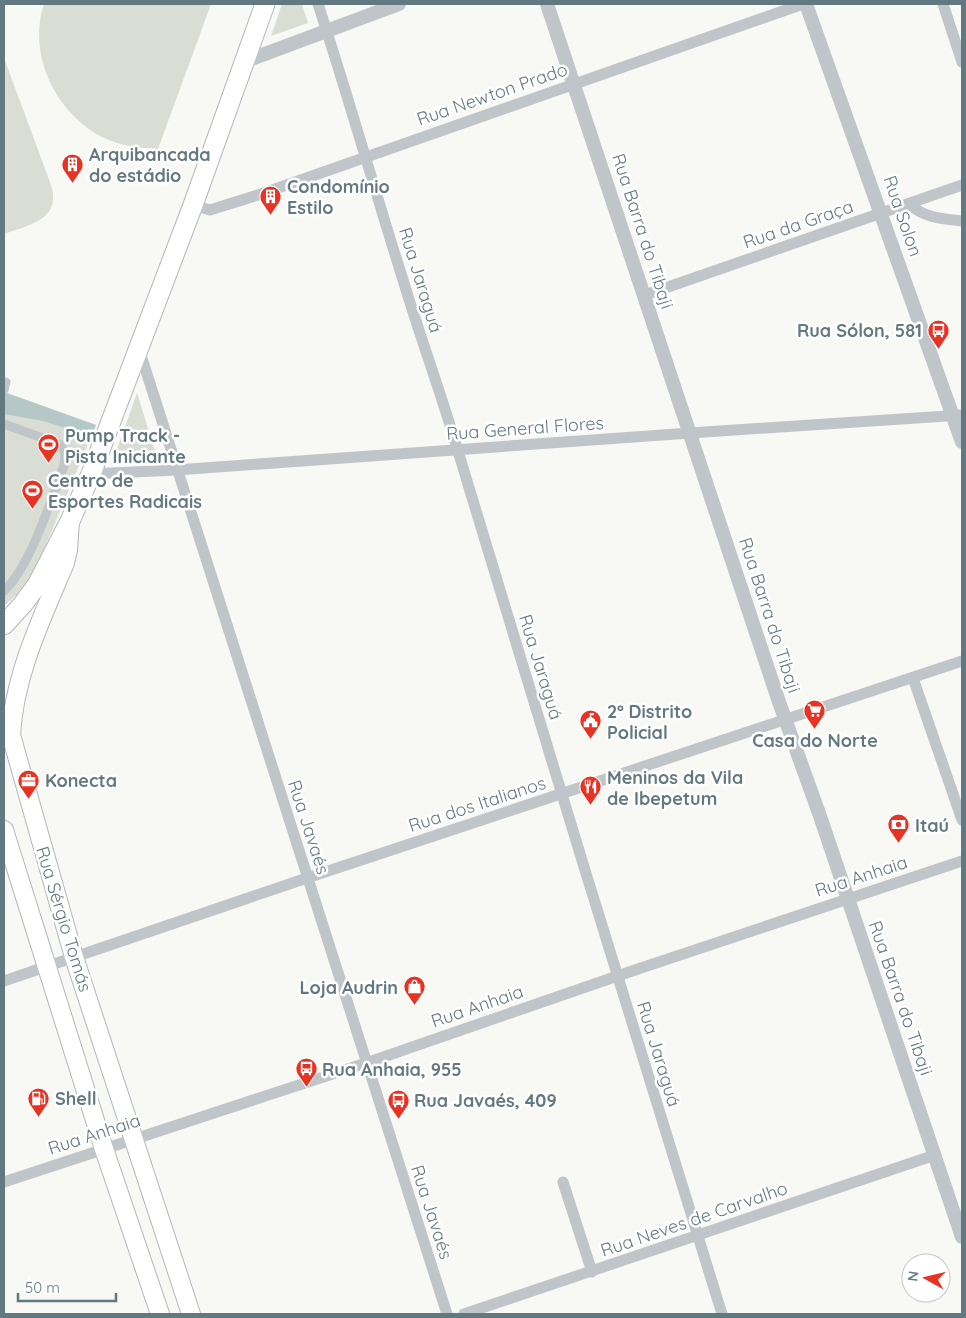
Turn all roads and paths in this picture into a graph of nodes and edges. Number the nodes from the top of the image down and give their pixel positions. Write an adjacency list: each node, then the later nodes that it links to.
1 (265, 4): 9 (highway)
2 (318, 4): 8 (street, Rua Jaraguá)
3 (399, 4): 8 (street)
4 (547, 4): 11 (street, Rua Barra do Tibaji)
5 (802, 4): 11 (street, Rua Newton Prado)
6 (806, 4): 16 (street, Rua Solon)
7 (943, 4): 10 (street)
8 (326, 30): 9 (street); 12 (street, Rua Jaraguá)
9 (243, 62): 15 (highway)
10 (962, 62)
11 (574, 84): 12 (street, Rua Newton Prado); 18 (street, Rua Barra do Tibaji)
12 (365, 158): 15 (street, Rua Newton Prado); 24 (street, Rua Jaraguá)
13 (962, 185): 14 (street, Rua da Graça)
14 (909, 204): 16 (street, Rua da Graça); 17 (street)
15 (193, 205): 19 (highway)
16 (882, 213): 18 (street, Rua da Graça); 20 (street, Rua Solon)
17 (962, 222)
18 (645, 295): 22 (street, Rua Barra do Tibaji)
19 (139, 349): 25 (street, Rua Javaés); 26 (highway)
20 (957, 416): 22 (street, Rua General Flores); 23 (street, Rua Solon)
21 (4, 424): 28 (street)
22 (690, 433): 24 (street, Rua General Flores); 32 (street, Rua Barra do Tibaji)
23 (962, 442)
24 (457, 450): 25 (street, Rua General Flores); 34 (street, Rua Jaraguá)
25 (176, 470): 26 (street, Rua General Flores); 38 (street, Rua Javaés)
26 (91, 474): 27 (highway)
27 (70, 521): 29 (highway); 33 (main road, Rua Sérgio Tomás)
28 (4, 591)
29 (4, 625)
30 (962, 661): 31 (street, Rua dos Italianos)
31 (913, 678): 32 (street, Rua dos Italianos); 35 (street)
32 (785, 719): 34 (street, Rua dos Italianos); 39 (street, Rua Barra do Tibaji)
33 (7, 732): 40 (main road, Rua Sérgio Tomás)
34 (563, 794): 38 (street, Rua dos Italianos); 42 (street, Rua Jaraguá)
35 (962, 820)
36 (4, 830): 41 (main road, Rua Sérgio Tomás)
37 (962, 862): 39 (street, Rua Anhaia)
38 (307, 878): 40 (street, Rua dos Italianos); 44 (street, Rua Javaés)
39 (848, 899): 42 (street, Rua Anhaia); 47 (street, Rua Barra do Tibaji)
40 (74, 957): 41 (street, Rua dos Italianos); 45 (main road, Rua Sérgio Tomás)
41 (46, 966): 43 (street, Rua dos Italianos); 46 (main road, Rua Sérgio Tomás)
42 (617, 976): 44 (street, Rua Anhaia); 50 (street, Rua Jaraguá)
43 (4, 981)
44 (366, 1063): 45 (street, Rua Anhaia); 55 (street, Rua Javaés)
45 (134, 1140): 46 (street, Rua Anhaia); 54 (main road, Rua Sérgio Tomás)
46 (104, 1149): 48 (street, Rua Anhaia); 53 (main road, Rua Sérgio Tomás)
47 (935, 1156): 50 (street, Rua Neves de Carvalho); 51 (street, Rua Barra do Tibaji)
48 (4, 1182)
49 (564, 1182): 52 (street)
50 (697, 1236): 52 (street, Rua Neves de Carvalho); 57 (street, Rua Jaraguá)
51 (962, 1237)
52 (592, 1272): 56 (street, Rua Neves de Carvalho)
53 (160, 1314)
54 (191, 1314)
55 (446, 1314)
56 (464, 1314)
57 (722, 1314)

